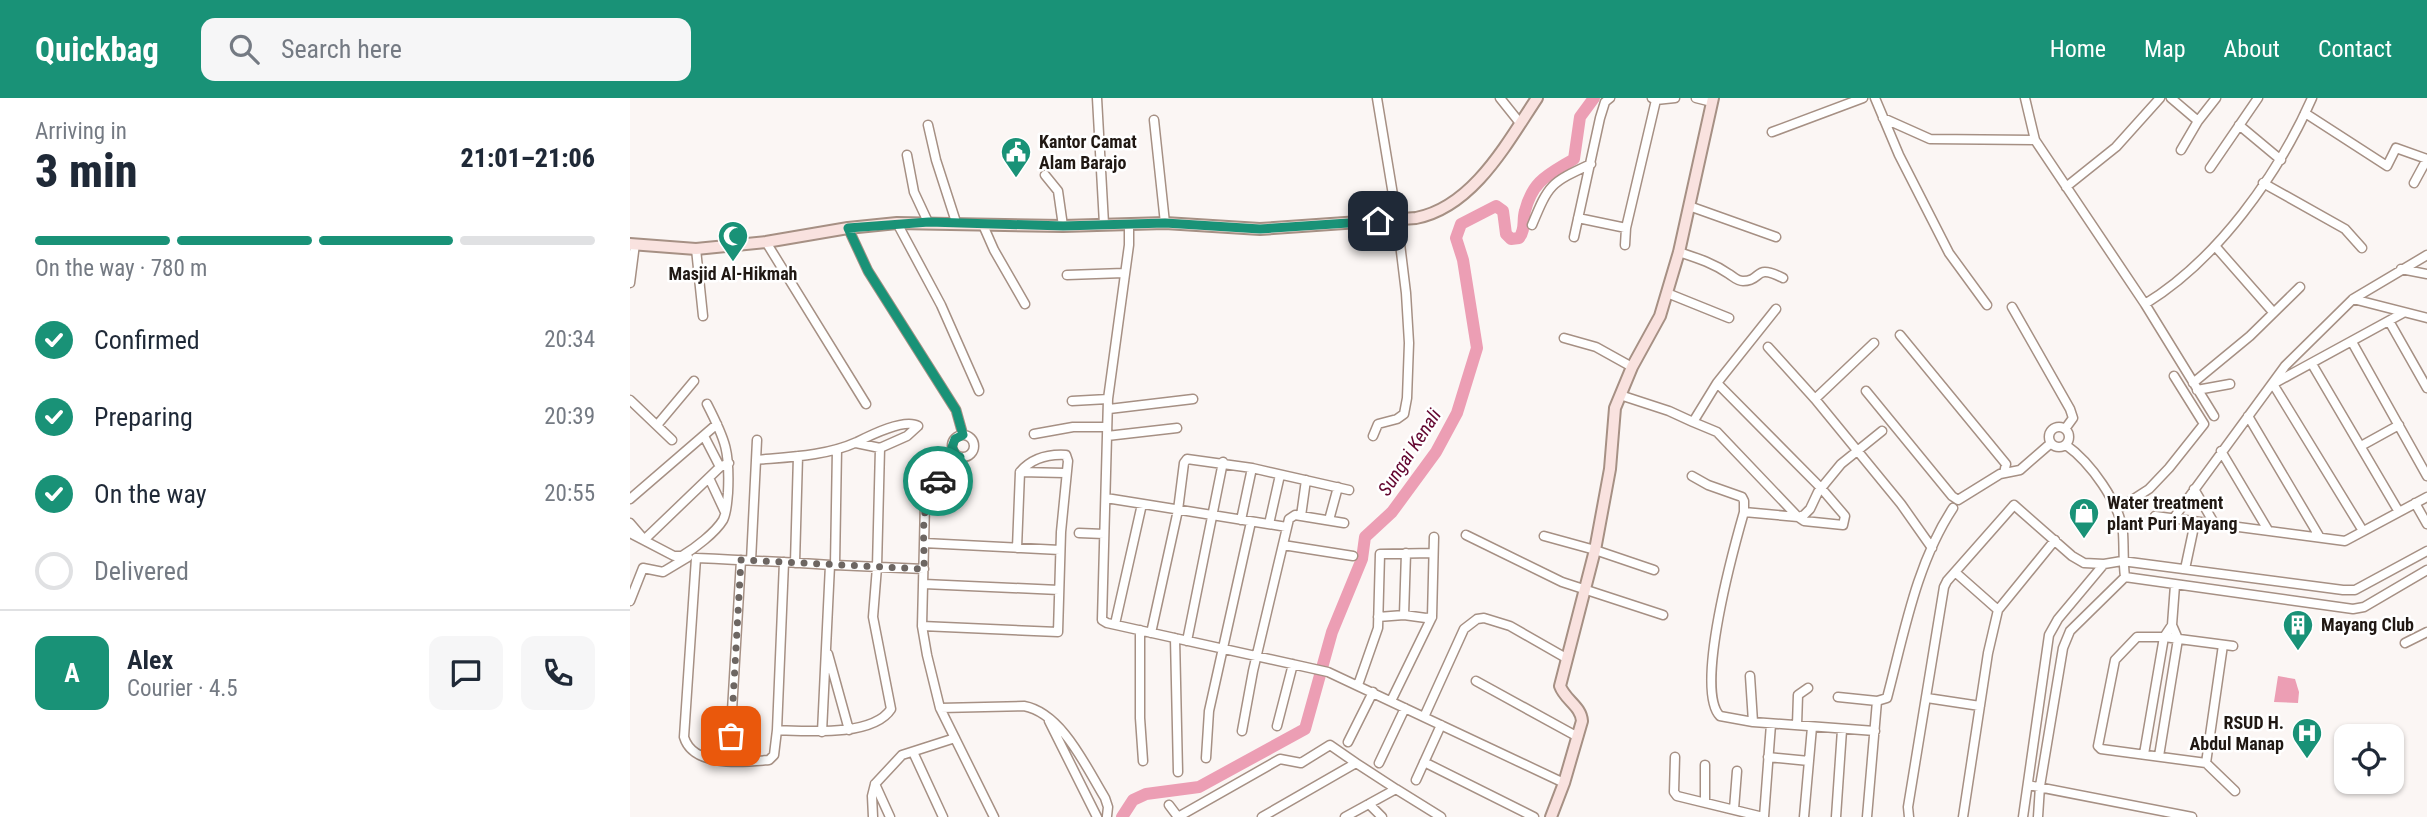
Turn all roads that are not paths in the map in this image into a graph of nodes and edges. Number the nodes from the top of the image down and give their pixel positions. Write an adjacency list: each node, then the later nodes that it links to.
1 (1097, 98): 44 (street)
2 (1377, 98): 39 (street)
3 (1500, 98): 22 (street)
4 (1537, 98): 22 (main road)
5 (1610, 98): 31 (street)
6 (1675, 98): 16 (street)
7 (1696, 98): 17 (street)
8 (1863, 98): 25 (street)
9 (1875, 98): 19 (street)
10 (2025, 98): 26 (street)
11 (2160, 98): 36 (street)
12 (2171, 98): 21 (street)
13 (2216, 98): 21 (street)
14 (2258, 98): 24 (street)
15 (2312, 98): 18 (street)
16 (1654, 99): 50 (street)
17 (1713, 100): 37 (main road)
18 (2305, 113): 29 (street); 30 (street)
19 (1883, 118): 26 (street); 72 (street)
20 (1154, 120): 43 (street)
21 (2198, 121): 27 (street)
22 (1520, 123): 39 (main road)
23 (928, 125): 41 (street)
24 (2239, 125): 30 (street); 32 (street)
25 (1772, 132)
26 (2035, 140): 36 (street)
27 (2182, 150)
28 (907, 155): 40 (street)
29 (2427, 159): 35 (street)
30 (2281, 160): 34 (street)
31 (1591, 164): 38 (street); 47 (street)
32 (2210, 168)
33 (1045, 175): 48 (street)
34 (2263, 183): 56 (street); 57 (street)
35 (2414, 183)
36 (2066, 187): 71 (street)
37 (1689, 206): 52 (street); 59 (main road)
38 (1578, 218): 50 (street); 51 (street)
39 (1397, 219): 43 (main road); 119 (street)
40 (929, 222): 41 (main road); 42 (main road)
41 (956, 222): 46 (main road)
42 (897, 223): 49 (main road); 95 (street)
43 (1165, 223): 45 (main road)
44 (1104, 224): 45 (main road); 48 (main road)
45 (1129, 224): 62 (street)
46 (983, 225): 48 (main road); 70 (street)
47 (1532, 225)
48 (1063, 226)
49 (848, 228): 53 (main road); 117 (street)
50 (1626, 228): 55 (street)
51 (1574, 237)
52 (1776, 237)
53 (766, 242): 58 (main road); 104 (street)
54 (633, 244): 58 (main road); 66 (street)
55 (1625, 246)
56 (2215, 246): 71 (street); 75 (street)
57 (2362, 248)
58 (696, 249): 77 (street)
59 (1679, 252): 65 (street); 68 (main road)
60 (2427, 255): 61 (street)
61 (2401, 269): 63 (street); 69 (street)
62 (1124, 273): 64 (street); 99 (street)
63 (2427, 274)
64 (1066, 275)
65 (1783, 278)
66 (630, 283)
67 (2300, 287): 75 (street)
68 (1667, 293): 78 (street); 87 (main road)
69 (2353, 299): 76 (street); 92 (street)
70 (1025, 304)
71 (2145, 304): 93 (street)
72 (1987, 305)
73 (2012, 307): 113 (street)
74 (1776, 309): 90 (street)
75 (2273, 312): 93 (street)
76 (2403, 313): 79 (street); 80 (street)
77 (703, 316)
78 (1729, 318)
79 (2427, 318)
80 (2389, 321): 83 (street); 94 (street)
81 (1900, 335): 139 (street)
82 (1564, 338): 87 (street)
83 (2352, 342): 86 (street); 111 (street)
84 (1874, 343): 98 (street)
85 (1768, 347): 98 (street)
86 (2312, 364): 92 (street); 125 (street)
87 (1632, 367): 97 (main road)
88 (2174, 376): 154 (street)
89 (694, 381): 109 (street)
90 (1717, 383): 108 (street); 146 (street)
91 (2230, 384): 93 (street)
92 (2273, 384): 107 (street); 175 (street)
93 (2195, 386): 106 (street)
94 (2427, 388)
95 (979, 391)
96 (1866, 391): 139 (street)
97 (1620, 395): 108 (street); 191 (main road)
98 (1815, 398): 128 (street)
99 (1108, 399): 102 (street); 105 (street)
100 (1193, 399): 105 (street)
101 (630, 400): 109 (street)
102 (1072, 401)
103 (706, 404): 110 (street)
104 (866, 404)
105 (1108, 409): 115 (street)
106 (2214, 416)
107 (2248, 416): 129 (street); 181 (street)
108 (1693, 422): 162 (street)
109 (658, 424): 120 (street)
110 (718, 425): 118 (street); 134 (street)
111 (2399, 425): 125 (street); 142 (street)
112 (1177, 428): 115 (street)
113 (2065, 429): 123 (street); 124 (street)
114 (1882, 431): 128 (street)
115 (1107, 432): 116 (street); 149 (street)
116 (1034, 434)
117 (963, 435): 131 (street); 131 (street)
118 (704, 436): 135 (street); 150 (street)
119 (1373, 436)
120 (672, 440)
121 (757, 440): 132 (street)
122 (856, 443): 126 (street); 126 (street); 127 (street)
123 (2051, 443): 124 (street); 139 (street)
124 (2066, 445): 154 (street)
125 (2361, 446): 158 (street)
126 (880, 447): 203 (street)
127 (837, 449): 130 (street); 202 (street)
128 (1857, 450): 146 (street); 189 (street)
129 (2221, 452): 147 (street); 174 (street)
130 (798, 456): 132 (street); 200 (street)
131 (960, 457): 185 (street)
132 (756, 460): 197 (street)
133 (1223, 462): 136 (street); 155 (street); 159 (street)
134 (729, 463): 135 (street); 156 (street)
135 (720, 467): 143 (street)
136 (1252, 468): 140 (street); 164 (street)
137 (1020, 472): 138 (street); 138 (street); 188 (street)
138 (1065, 473): 190 (street)
139 (2004, 473)
140 (1280, 475): 144 (street); 171 (street)
141 (1692, 476): 157 (street)
142 (2427, 476)
143 (710, 480): 156 (street); 183 (street)
144 (1306, 480): 145 (street); 160 (street)
145 (1338, 487): 148 (street); 165 (street)
146 (1821, 488): 162 (street); 162 (street)
147 (2194, 489): 163 (street); 170 (street)
148 (1349, 490)
149 (1106, 498): 152 (street); 178 (street)
150 (630, 499)
151 (2423, 502): 158 (street); 172 (street)
152 (1142, 504): 155 (street); 222 (street)
153 (1953, 508): 189 (street)
154 (2118, 509): 198 (street)
155 (1178, 510): 159 (street); 227 (street)
156 (726, 512): 187 (street)
157 (1744, 512): 162 (street); 254 (street)
158 (2399, 512): 175 (street)
159 (1212, 516): 164 (street); 231 (street)
160 (1301, 516): 165 (street); 173 (street)
161 (2155, 516): 163 (street)
162 (1798, 517)
163 (2173, 519): 167 (street)
164 (1241, 520): 166 (street)
165 (1329, 520): 169 (street)
166 (1251, 522): 171 (street); 236 (street)
167 (2195, 522): 170 (street); 205 (street)
168 (630, 523): 183 (street)
169 (1344, 523)
170 (2214, 523): 174 (street)
171 (1269, 524): 173 (street)
172 (2427, 524)
173 (1287, 527): 186 (street)
174 (2268, 530): 181 (street)
175 (2363, 531): 181 (street)
176 (630, 533): 183 (street)
177 (1079, 533): 178 (street)
178 (1104, 534): 222 (street)
179 (1466, 535): 214 (street)
180 (1544, 536): 191 (street)
181 (2319, 536)
182 (1434, 537): 194 (street)
183 (644, 540): 187 (street)
184 (2055, 540): 201 (street); 208 (street); 217 (street)
185 (925, 543): 188 (street); 204 (street)
186 (1283, 545): 195 (street); 237 (street)
187 (694, 548): 216 (street)
188 (1017, 548): 190 (street)
189 (1932, 548): 248 (street)
190 (1060, 550): 213 (street)
191 (1595, 550): 206 (street); 214 (main road)
192 (2427, 551): 211 (street)
193 (1406, 553): 194 (street); 218 (street); 220 (street)
194 (1433, 553): 221 (street)
195 (1353, 556)
196 (741, 560): 197 (street); 275 (street); 275 (street)
197 (751, 561): 199 (street)
198 (2122, 561): 201 (street); 205 (street); 209 (street)
199 (784, 562): 200 (street); 260 (street)
200 (795, 563): 202 (street)
201 (2104, 564): 288 (street)
202 (832, 565): 203 (street); 235 (street)
203 (877, 567): 204 (street); 261 (street)
204 (924, 569): 210 (street)
205 (2185, 569): 211 (street)
206 (1654, 570)
207 (2427, 570): 215 (street)
208 (1955, 572): 217 (street); 246 (street)
209 (2124, 578): 212 (street); 289 (street)
210 (924, 584): 213 (street); 224 (street)
211 (2368, 584): 215 (street)
212 (2175, 585): 215 (street); 223 (street)
213 (1059, 590): 224 (street)
214 (1585, 590): 219 (street); 238 (main road)
215 (2376, 600)
216 (630, 601)
217 (1998, 610): 249 (street)
218 (1404, 615): 220 (street); 221 (street)
219 (1663, 615)
220 (1378, 617): 242 (street)
221 (1432, 617): 247 (street)
222 (1115, 624): 225 (street)
223 (2172, 625): 228 (street); 230 (street)
224 (922, 626): 250 (street)
225 (1140, 630): 227 (street); 276 (street)
226 (2427, 632): 232 (street)
227 (1151, 633): 229 (street)
228 (2164, 637): 230 (street); 270 (street); 270 (street)
229 (1175, 638): 231 (street); 284 (street)
230 (2178, 639): 233 (street); 271 (street)
231 (1187, 641): 236 (street)
232 (2405, 643)
233 (2223, 645): 234 (street); 281 (street)
234 (2233, 646)
235 (826, 648): 261 (street); 264 (street)
236 (1221, 648): 237 (street); 274 (street)
237 (1257, 655): 239 (street); 265 (street)
238 (1566, 658): 252 (street); 266 (main road)
239 (1293, 664): 242 (street); 258 (street)
240 (1750, 676): 254 (street)
241 (1476, 681): 266 (street)
242 (1358, 685): 244 (street)
243 (1808, 688): 257 (street)
244 (1373, 692): 247 (street); 268 (street)
245 (1838, 697): 248 (street)
246 (1927, 698): 249 (street); 313 (street)
247 (1391, 701): 251 (street)
248 (1877, 701): 263 (street)
249 (1980, 706): 314 (street)
250 (940, 708): 253 (street); 267 (street)
251 (1405, 708): 252 (street); 278 (street)
252 (1424, 717): 256 (street)
253 (1048, 718): 301 (street); 301 (street)
254 (1753, 722): 255 (street)
255 (1770, 724): 257 (street); 273 (street)
256 (1441, 725): 279 (street); 286 (street)
257 (1797, 725): 259 (street)
258 (1278, 726)
259 (1812, 727): 262 (street); 277 (street)
260 (777, 730): 264 (street); 275 (street)
261 (849, 730): 264 (street)
262 (1842, 730): 263 (street); 311 (street)
263 (1875, 731): 312 (street)
264 (821, 732)
265 (1242, 732)
266 (1578, 737): 286 (main road)
267 (955, 738): 269 (street); 300 (street)
268 (1348, 742)
269 (913, 752): 287 (street); 299 (street)
270 (2144, 754): 271 (street)
271 (2159, 756): 281 (street)
272 (1675, 757): 292 (street)
273 (1768, 757): 277 (street); 309 (street)
274 (1206, 758)
275 (729, 761)
276 (1143, 761)
277 (1809, 761): 310 (street)
278 (1379, 762)
279 (1424, 762): 285 (street); 307 (street)
280 (1356, 763): 290 (street); 302 (street); 303 (street)
281 (2206, 763): 291 (street)
282 (1705, 765): 292 (street)
283 (1737, 771): 295 (street)
284 (1178, 772)
285 (1416, 780)
286 (1564, 783): 308 (main road)
287 (875, 784): 297 (street); 298 (street)
288 (2028, 785): 289 (street); 315 (street)
289 (2040, 786): 296 (street); 316 (street)
290 (1396, 789): 293 (street); 306 (street)
291 (2235, 791)
292 (1705, 802): 295 (street)
293 (1369, 804): 304 (street); 305 (street)
294 (1169, 805): 302 (street)
295 (1734, 809): 309 (street)
296 (2138, 813): 317 (street)
297 (873, 817)
298 (890, 817)
299 (943, 817)
300 (994, 817)
301 (1105, 817)
302 (1178, 817)
303 (1262, 817)
304 (1345, 817)
305 (1382, 817)
306 (1441, 817)
307 (1534, 817)
308 (1551, 817)
309 (1763, 817)
310 (1804, 817)
311 (1836, 817)
312 (1867, 817)
313 (1909, 817)
314 (1963, 817)
315 (2023, 817)
316 (2038, 817)
317 (2192, 817)

